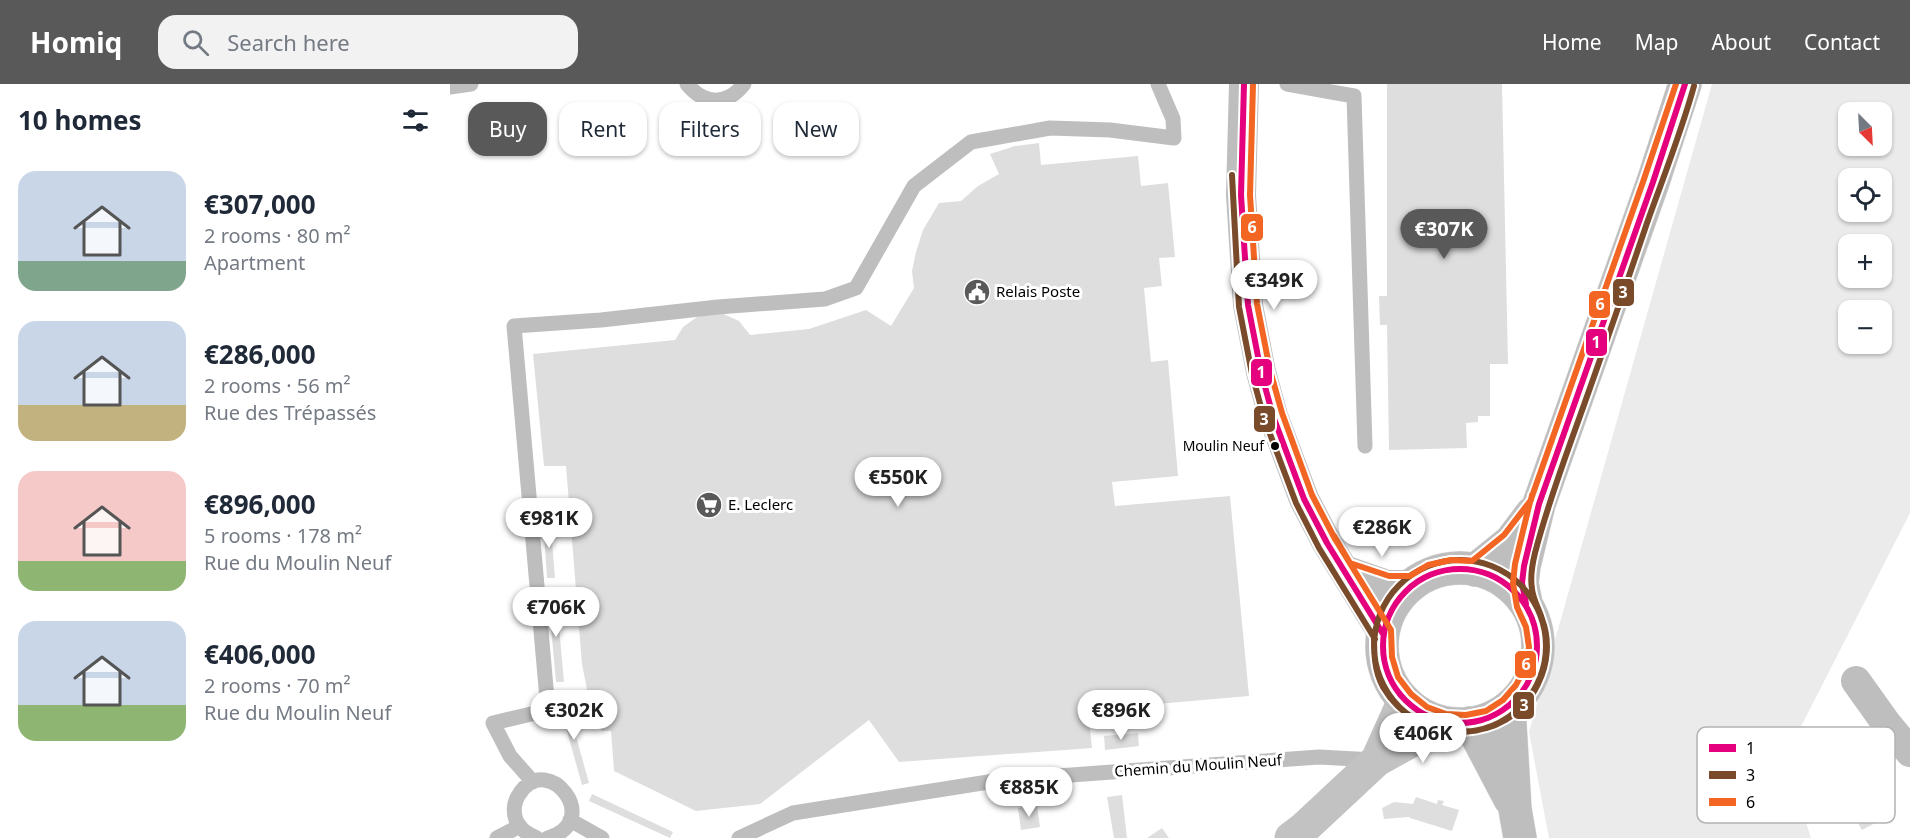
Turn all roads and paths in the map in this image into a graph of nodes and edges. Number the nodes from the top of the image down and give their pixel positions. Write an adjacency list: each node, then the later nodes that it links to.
1 (471, 84): 8 (lane)
2 (687, 84): 3 (lane)
3 (744, 84)
4 (1158, 84): 24 (lane)
5 (1244, 84): 11 (street)
6 (1287, 84): 9 (lane)
7 (1685, 84): 10 (main road)
8 (450, 87)
9 (1365, 446)
10 (1539, 504): 12 (main road); 14 (main road)
11 (1344, 570): 13 (street); 15 (street)
12 (1475, 570): 13 (main road); 14 (main road)
13 (1412, 585): 15 (main road)
14 (1526, 604): 18 (main road)
15 (1383, 634): 17 (main road)
16 (1856, 681): 20 (street)
17 (1404, 700): 19 (main road); 23 (street)
18 (1509, 708): 19 (main road); 26 (main road)
19 (1457, 723): 23 (street); 26 (main road)
20 (1889, 727)
21 (1895, 734): 22 (street)
22 (1910, 752)
23 (1377, 760): 28 (street); 33 (lane, Chemin du Moulin Neuf)
24 (533, 782): 25 (lane); 27 (lane)
25 (570, 820): 29 (lane); 32 (lane)
26 (1518, 823)
27 (520, 826): 30 (lane); 31 (lane)
28 (1300, 835)
29 (552, 837)
30 (497, 838)
31 (537, 838)
32 (602, 838)
33 (739, 838)

